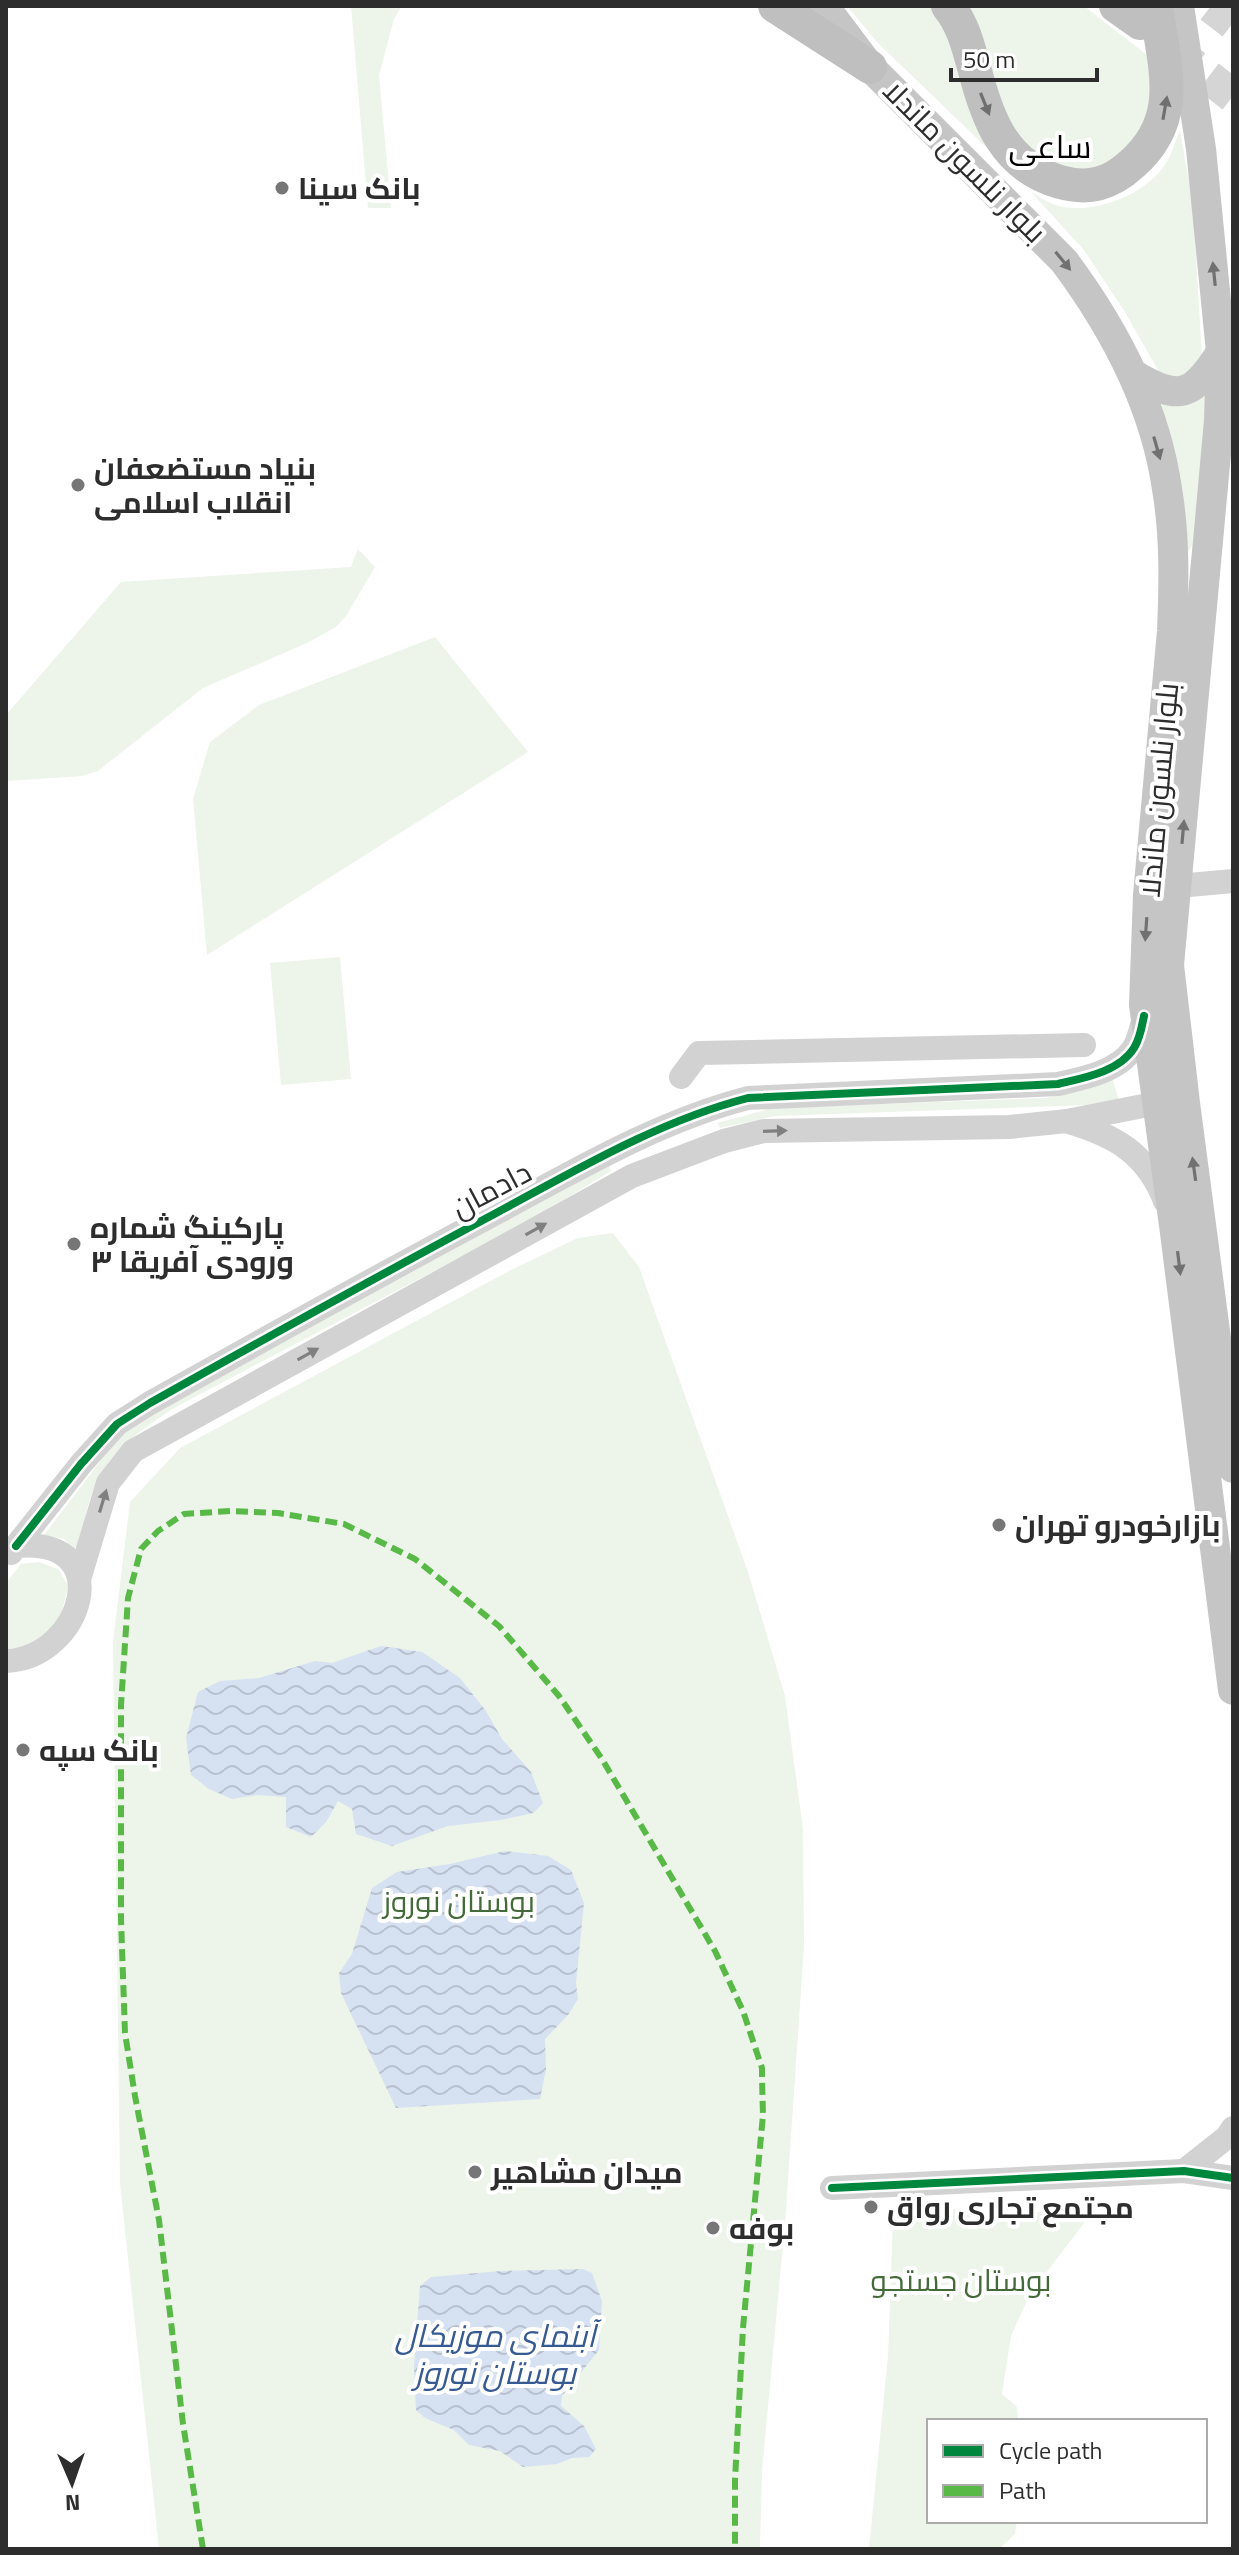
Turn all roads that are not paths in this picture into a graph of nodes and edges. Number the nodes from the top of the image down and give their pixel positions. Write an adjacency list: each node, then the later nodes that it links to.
1 (775, 6): 6 (highway)
2 (824, 6): 6 (main road, بلوار نلسون ماندلا)
3 (948, 6): 5 (highway, one-way to 5)
4 (1179, 6): 7 (main road, بلوار نلسون ماندلا, one-way to 4)
5 (1137, 12)
6 (870, 67): 8 (main road, بلوار نلسون ماندلا, one-way to 8)
7 (1221, 352): 8 (main road); 10 (main road, بلوار نلسون ماندلا)
8 (1133, 374): 9 (main road, بلوار نلسون ماندلا, one-way to 9)
9 (1173, 568): 10 (main road); 11 (main road, بلوار نلسون ماندلا)
10 (1205, 570): 11 (main road, بلوار نلسون ماندلا)
11 (1186, 639): 13 (main road, بلوار نلسون ماندلا, one-way to 11); 15 (main road, بلوار نلسون ماندلا, one-way to 15)
12 (1233, 881): 13 (street)
13 (1178, 886): 14 (main road, بلوار نلسون ماندلا)
14 (1169, 965): 18 (main road); 23 (main road, بلوار نلسون ماندلا, one-way to 14)
15 (1144, 1016): 18 (main road, بلوار نلسون ماندلا); 20 (street, دادمان)
16 (1084, 1045): 17 (street)
17 (681, 1077)
18 (1158, 1103): 19 (street, دادمان); 22 (main road, بلوار نلسون ماندلا)
19 (1067, 1121): 21 (street, دادمان, one-way to 19); 22 (street)
20 (662, 1130): 21 (street); 24 (street, دادمان)
21 (672, 1161): 25 (street, دادمان, one-way to 21)
22 (1174, 1225): 27 (main road, بلوار نلسون ماندلا, one-way to 27)
23 (1233, 1468)
24 (11, 1552): 25 (street)
25 (80, 1576): 26 (street, دادمان)
26 (6, 1661)
27 (1233, 1690)
28 (1233, 2128): 29 (street)
29 (1184, 2171): 30 (street); 31 (street)
30 (1233, 2178)
31 (832, 2188)

